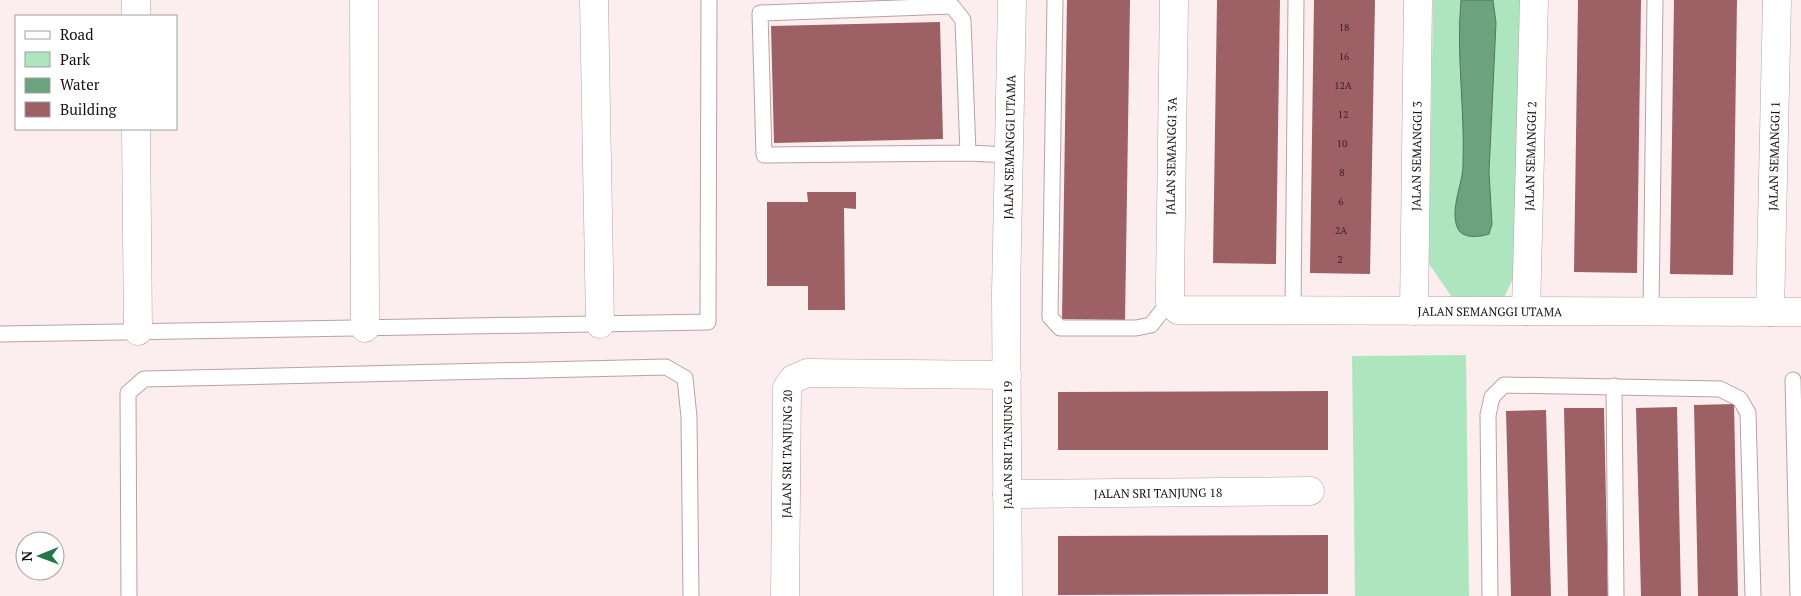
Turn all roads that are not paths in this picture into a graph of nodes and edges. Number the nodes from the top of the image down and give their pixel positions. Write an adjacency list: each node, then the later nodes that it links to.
1 (136, 0): 13 (street)
2 (364, 0): 26 (street)
3 (594, 0): 25 (street)
4 (709, 0): 25 (lane)
5 (1012, 0): 16 (street, JALAN SEMANGGI UTAMA)
6 (1056, 0): 18 (lane)
7 (1174, 0): 18 (street, JALAN SEMANGGI 3A)
8 (1296, 0): 19 (lane)
9 (1418, 0): 20 (street, JALAN SEMANGGI 3)
10 (1534, 0): 21 (street, JALAN SEMANGGI 2)
11 (1655, 0): 22 (lane)
12 (1777, 0): 23 (street, JALAN SEMANGGI 1)
13 (136, 15)
14 (136, 130): 27 (street)
15 (968, 153): 15 (lane); 16 (lane)
16 (1010, 155): 17 (street, JALAN SEMANGGI UTAMA)
17 (1006, 294): 29 (street, JALAN SRI TANJUNG 19)
18 (1174, 306): 19 (street, JALAN SEMANGGI UTAMA)
19 (1293, 310): 20 (street, JALAN SEMANGGI UTAMA)
20 (1414, 311): 21 (street, JALAN SEMANGGI UTAMA)
21 (1526, 311): 22 (street, JALAN SEMANGGI UTAMA)
22 (1651, 312): 23 (street, JALAN SEMANGGI UTAMA)
23 (1770, 312): 24 (street, JALAN SEMANGGI UTAMA)
24 (1801, 312)
25 (600, 324): 26 (lane)
26 (365, 328): 27 (lane)
27 (138, 331): 28 (lane)
28 (0, 334)
29 (1007, 375): 33 (street, JALAN SRI TANJUNG 19); 36 (street, JALAN SRI TANJUNG 20)
30 (1793, 380): 41 (lane)
31 (1614, 386): 38 (lane); 39 (lane); 40 (lane)
32 (1310, 491): 33 (street, JALAN SRI TANJUNG 18)
33 (1007, 494): 37 (street, JALAN SRI TANJUNG 19)
34 (129, 596): 35 (lane)
35 (691, 596)
36 (785, 596)
37 (1008, 596)
38 (1490, 596)
39 (1616, 596)
40 (1753, 596)
41 (1798, 596)

